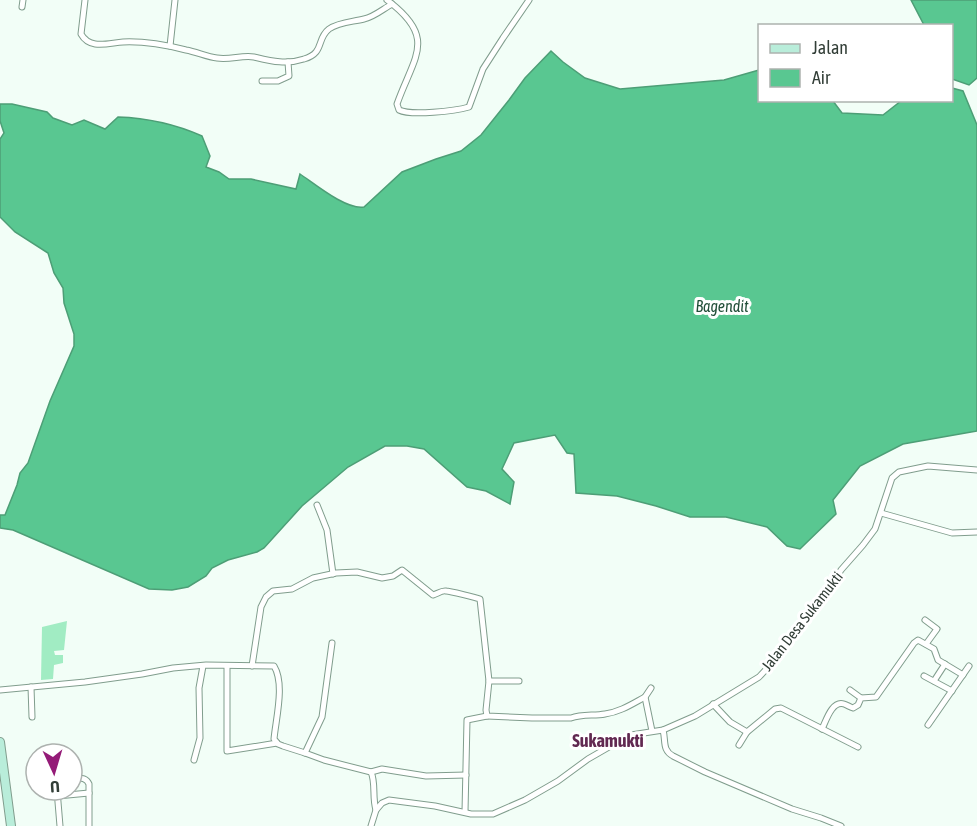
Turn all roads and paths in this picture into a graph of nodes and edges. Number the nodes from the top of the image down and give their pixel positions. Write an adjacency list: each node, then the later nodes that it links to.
1 (86, 0): 5 (street)
2 (176, 0): 5 (street)
3 (529, 0): 4 (street)
4 (389, 2): 6 (street)
5 (170, 46): 6 (street)
6 (288, 62): 7 (street)
7 (262, 81)
8 (977, 470): 10 (street, Jalan Desa Sukamukti)
9 (317, 505): 12 (street)
10 (880, 513): 11 (street); 33 (street, Jalan Desa Sukamukti)
11 (977, 532)
12 (333, 574): 19 (street); 23 (street)
13 (925, 620): 15 (street)
14 (332, 642): 45 (street)
15 (926, 644): 16 (street); 32 (street)
16 (945, 664): 21 (street); 25 (street)
17 (203, 666): 18 (street); 26 (street); 46 (street)
18 (227, 666): 19 (street); 42 (street)
19 (252, 666): 42 (street)
20 (969, 666): 21 (street)
21 (963, 675): 30 (street)
22 (924, 676): 25 (street)
23 (489, 681): 24 (street); 34 (street)
24 (519, 681)
25 (934, 681): 30 (street)
26 (31, 687): 28 (street); 35 (street)
27 (651, 688): 31 (street)
28 (0, 690)
29 (849, 690): 32 (street)
30 (952, 691): 36 (street)
31 (645, 697): 34 (street); 39 (street)
32 (861, 698): 37 (street)
33 (713, 704): 38 (street, Jalan Desa Sukamukti); 40 (street)
34 (487, 716): 49 (street)
35 (33, 717)
36 (928, 725)
37 (822, 729): 40 (street); 44 (street)
38 (663, 730): 39 (street, Jalan Desa Sukamukti); 60 (street)
39 (652, 731): 55 (street, Jalan Desa Sukamukti)
40 (747, 732): 43 (street)
41 (0, 742): 47 (main road)
42 (277, 743): 45 (street)
43 (739, 745)
44 (858, 747)
45 (305, 753): 48 (street)
46 (194, 760)
47 (1, 763): 56 (main road)
48 (371, 772): 49 (street); 54 (street)
49 (466, 775): 55 (street)
50 (84, 778): 52 (street)
51 (84, 793): 52 (street)
52 (89, 793): 58 (street)
53 (58, 802): 57 (street)
54 (376, 810): 55 (street, Jalan Desa Sukamukti); 59 (street)
55 (465, 812)
56 (10, 826)
57 (60, 826)
58 (89, 826)
59 (371, 826)
60 (841, 826)

